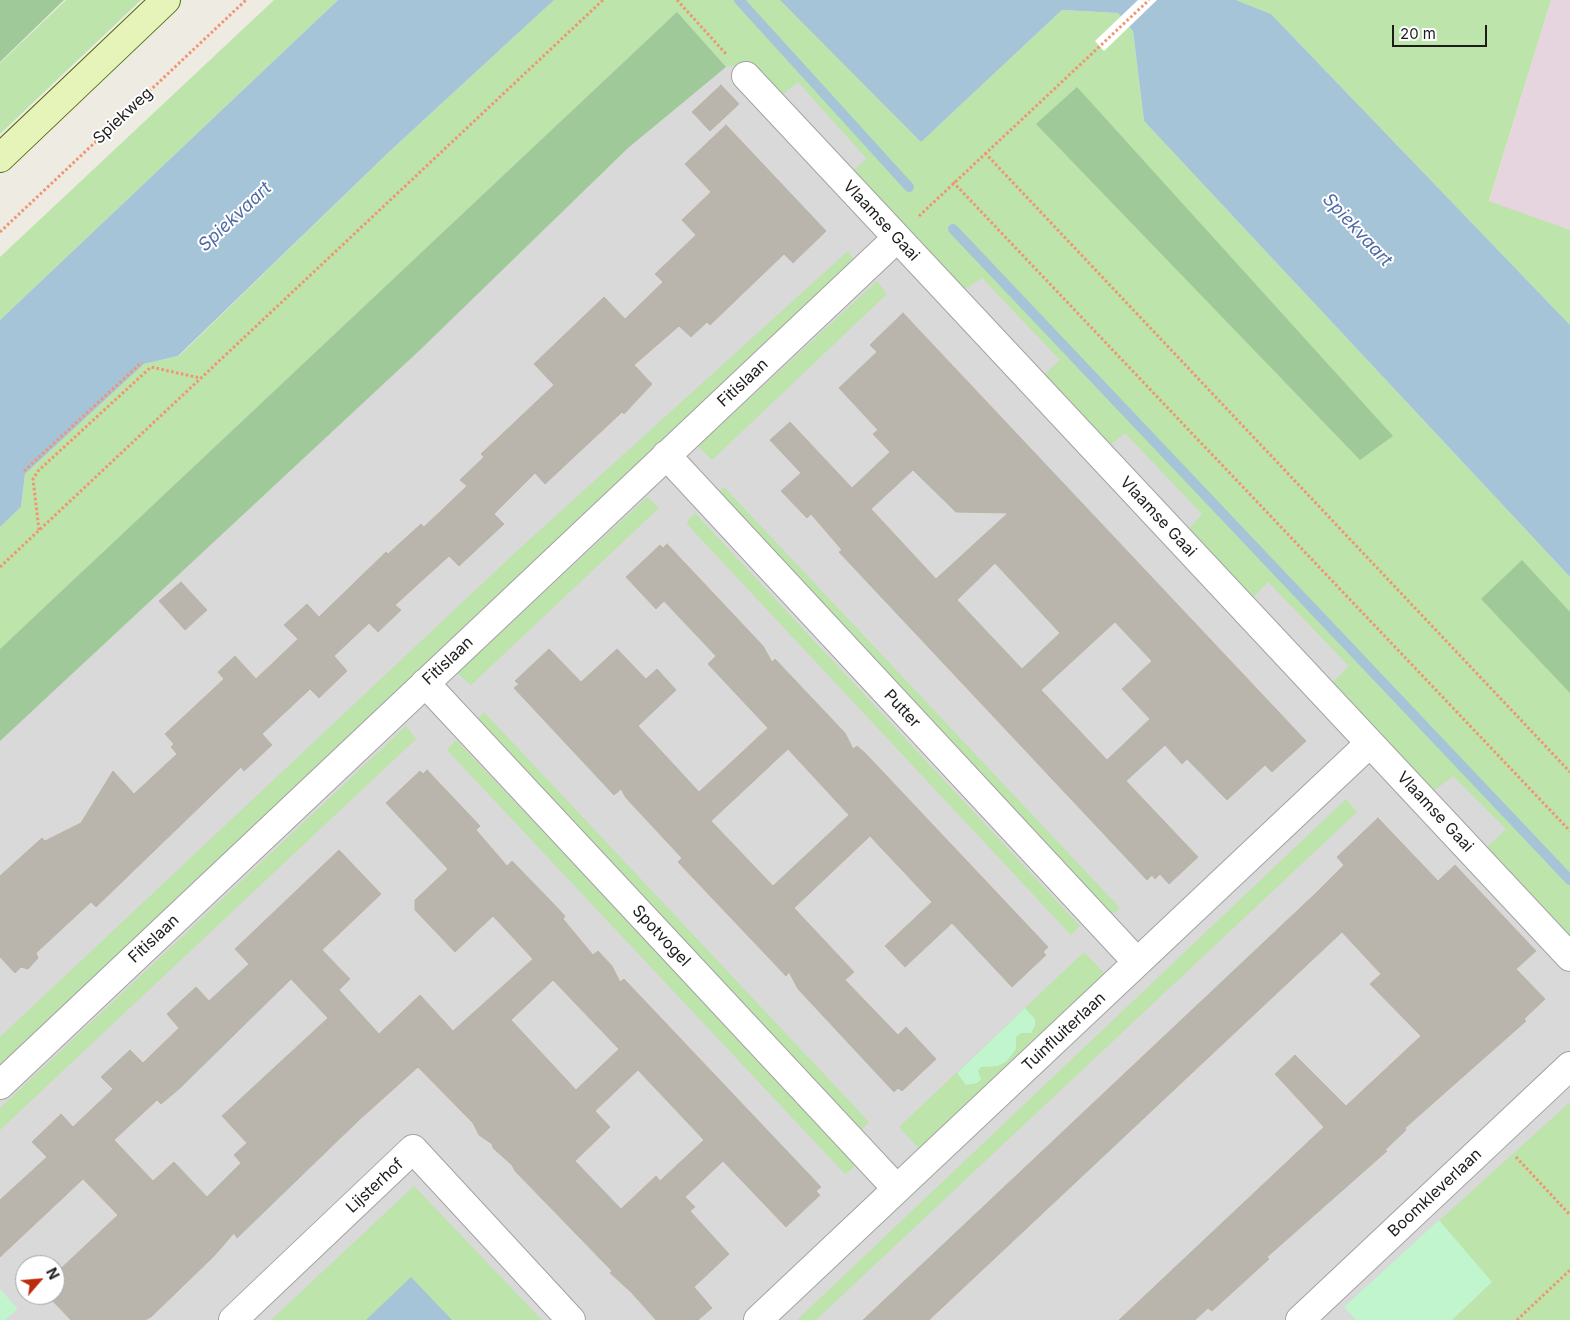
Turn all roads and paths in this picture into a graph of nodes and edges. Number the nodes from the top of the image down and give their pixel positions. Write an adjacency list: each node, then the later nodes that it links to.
1 (166, 0): 8 (main road)
2 (246, 0): 10 (path, Spiekweg)
3 (603, 0): 13 (path)
4 (677, 0): 6 (path)
5 (1149, 0): 7 (path)
6 (746, 76): 11 (street, Vlaamse Gaai)
7 (985, 153): 9 (path); 20 (path)
8 (0, 158)
9 (953, 182): 11 (path); 21 (path)
10 (0, 232)
11 (897, 238): 14 (street, Fitislaan); 19 (street, Vlaamse Gaai)
12 (142, 362): 15 (path)
13 (201, 378): 16 (path); 16 (path)
14 (666, 455): 18 (street, Fitislaan); 23 (street, Putter)
15 (24, 471)
16 (39, 530): 17 (path)
17 (0, 567)
18 (425, 683): 25 (street, Fitislaan); 27 (street, Spotvogel)
19 (1370, 743): 22 (street, Vlaamse Gaai); 23 (street, Tuinfluiterlaan)
20 (1570, 772)
21 (1570, 831)
22 (1570, 957)
23 (1138, 962): 27 (street, Tuinfluiterlaan)
24 (1570, 1066): 26 (street, Boomkleverlaan)
25 (0, 1085)
26 (1496, 1136): 28 (path); 33 (street, Boomkleverlaan)
27 (897, 1189): 32 (street, Tuinfluiterlaan)
28 (1570, 1215)
29 (1570, 1270): 34 (path)
30 (233, 1320): 31 (street, Lijsterhof)
31 (571, 1320)
32 (758, 1320)
33 (1300, 1320)
34 (1518, 1320)

